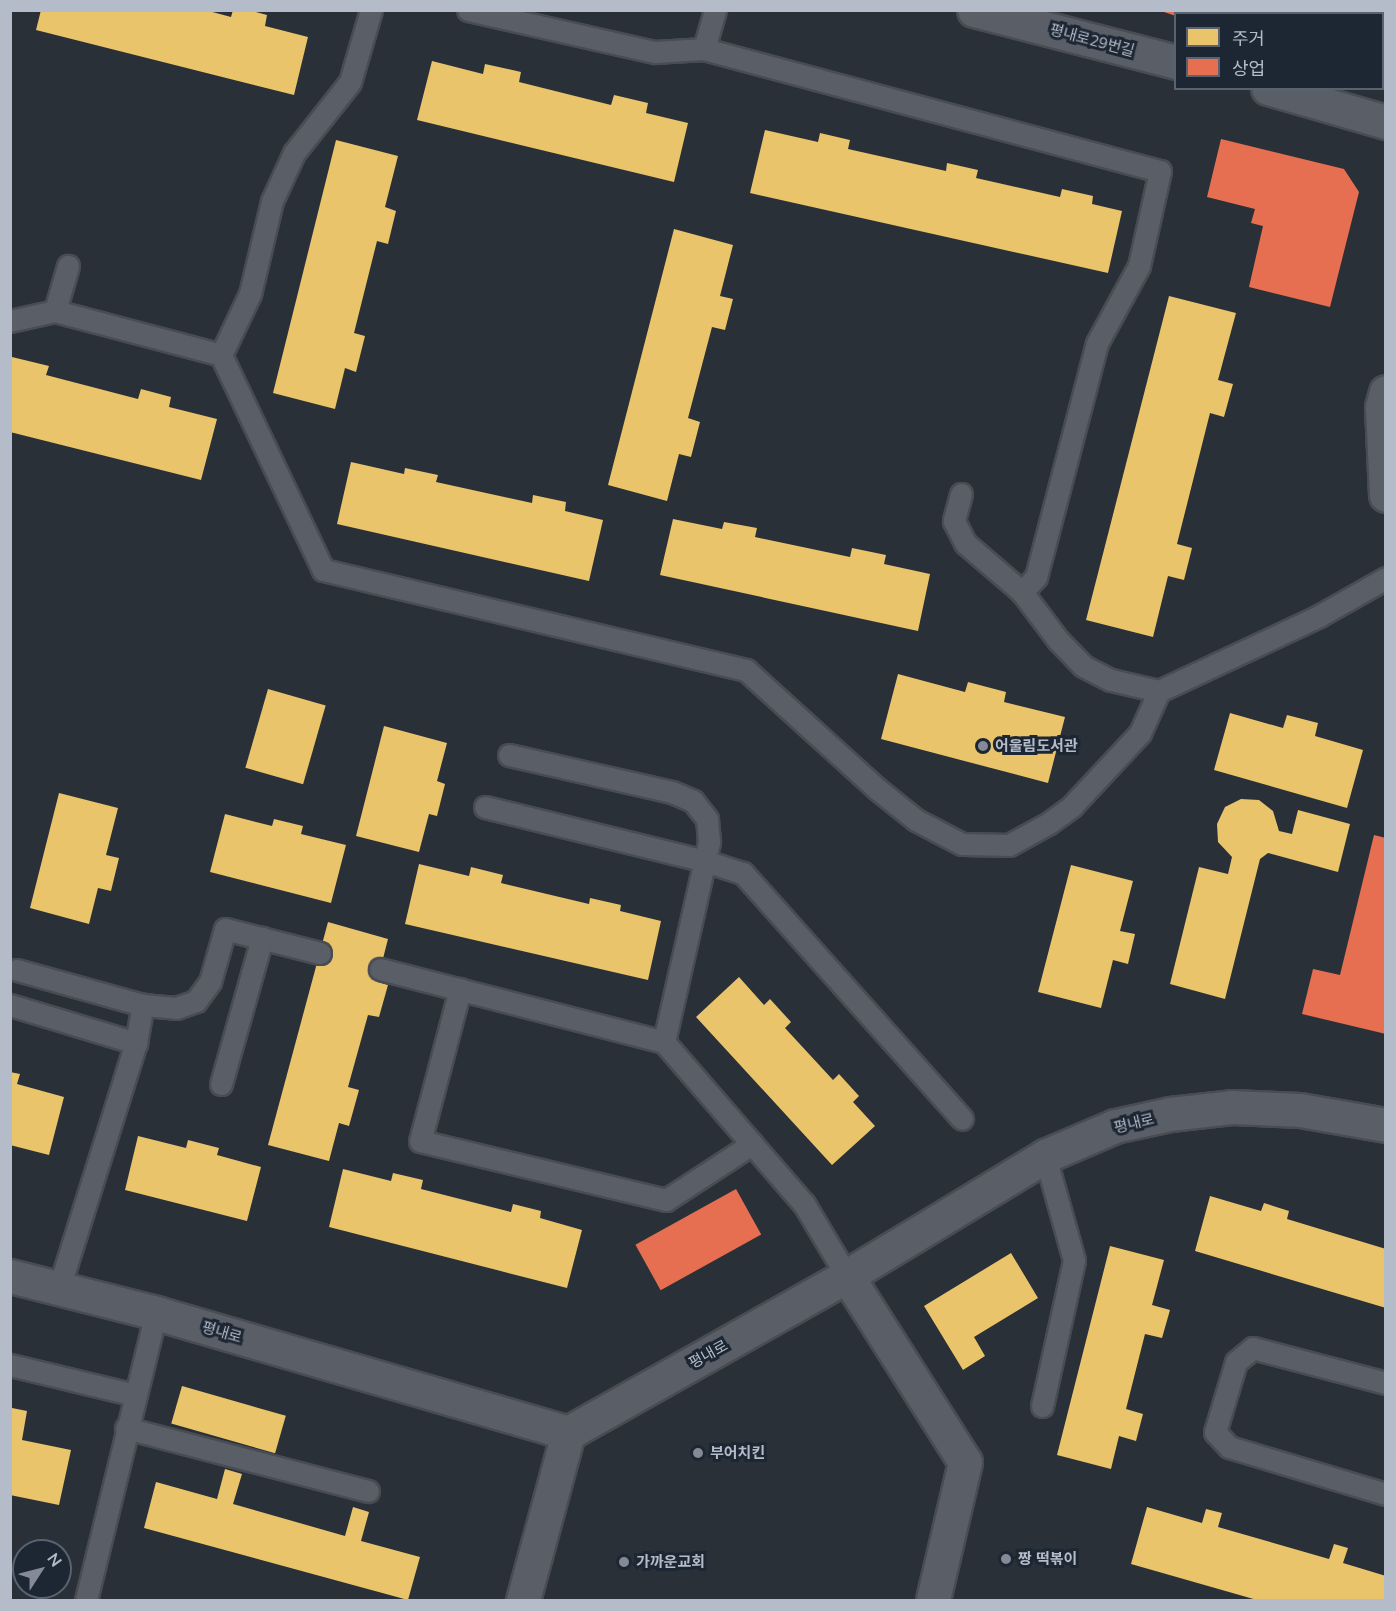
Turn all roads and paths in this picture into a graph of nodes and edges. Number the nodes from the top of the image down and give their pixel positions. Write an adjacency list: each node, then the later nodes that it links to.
1 (371, 10): 13 (lane)
2 (468, 10): 6 (lane)
3 (715, 10): 6 (lane)
4 (974, 10): 5 (street, 평내로29번길)
5 (1076, 22): 7 (street, 평내로29번길)
6 (704, 49): 18 (lane)
7 (1174, 61)
8 (1275, 90): 9 (street)
9 (1386, 122)
10 (68, 266): 11 (lane)
11 (55, 311): 12 (lane); 13 (lane)
12 (10, 321)
13 (221, 355): 19 (lane)
14 (1386, 392): 16 (street)
15 (961, 495): 18 (lane)
16 (1386, 495)
17 (1386, 578): 19 (lane)
18 (1022, 592): 19 (lane)
19 (1159, 691)
20 (509, 755): 22 (lane)
21 (485, 807): 22 (lane)
22 (705, 861): 30 (lane); 33 (lane)
23 (262, 938): 24 (lane); 29 (lane); 32 (lane)
24 (320, 953)
25 (380, 969): 27 (lane)
26 (17, 970): 29 (lane)
27 (460, 989): 30 (lane); 35 (lane)
28 (10, 1005): 31 (lane)
29 (143, 1005): 31 (lane)
30 (664, 1042): 35 (lane)
31 (136, 1043): 39 (lane)
32 (221, 1084)
33 (962, 1119)
34 (1386, 1125): 36 (street, 평내로)
35 (752, 1144): 38 (lane)
36 (1045, 1156): 38 (street, 평내로); 44 (lane)
37 (10, 1276): 39 (street, 평내로)
38 (847, 1276): 46 (street, 평내로); 51 (street)
39 (59, 1288): 40 (street, 평내로)
40 (156, 1313): 43 (lane); 46 (street, 평내로)
41 (10, 1365): 43 (lane)
42 (1386, 1383): 48 (lane)
43 (135, 1395): 45 (lane)
44 (1042, 1406)
45 (126, 1428): 47 (lane); 49 (lane)
46 (568, 1433): 50 (street)
47 (368, 1491)
48 (1386, 1494)
49 (86, 1600)
50 (523, 1600)
51 (933, 1600)

